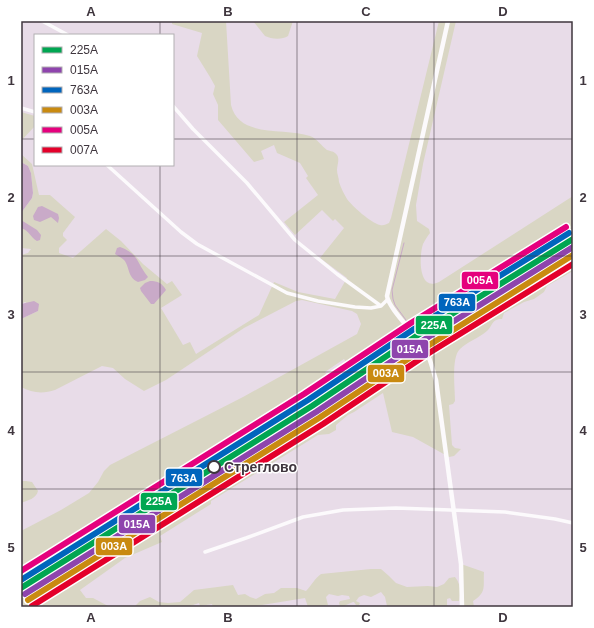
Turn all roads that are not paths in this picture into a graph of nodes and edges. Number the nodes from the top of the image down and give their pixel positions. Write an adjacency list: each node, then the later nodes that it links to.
1 (42, 21): 3 (street)
2 (448, 21): 8 (street)
3 (66, 34)
4 (174, 107): 9 (street)
5 (21, 108): 6 (street)
6 (34, 112)
7 (108, 166): 9 (street)
8 (387, 300): 9 (street); 10 (street)
9 (381, 306)
10 (454, 509): 11 (street); 12 (street); 13 (street)
11 (573, 523)
12 (205, 552)
13 (462, 607)

